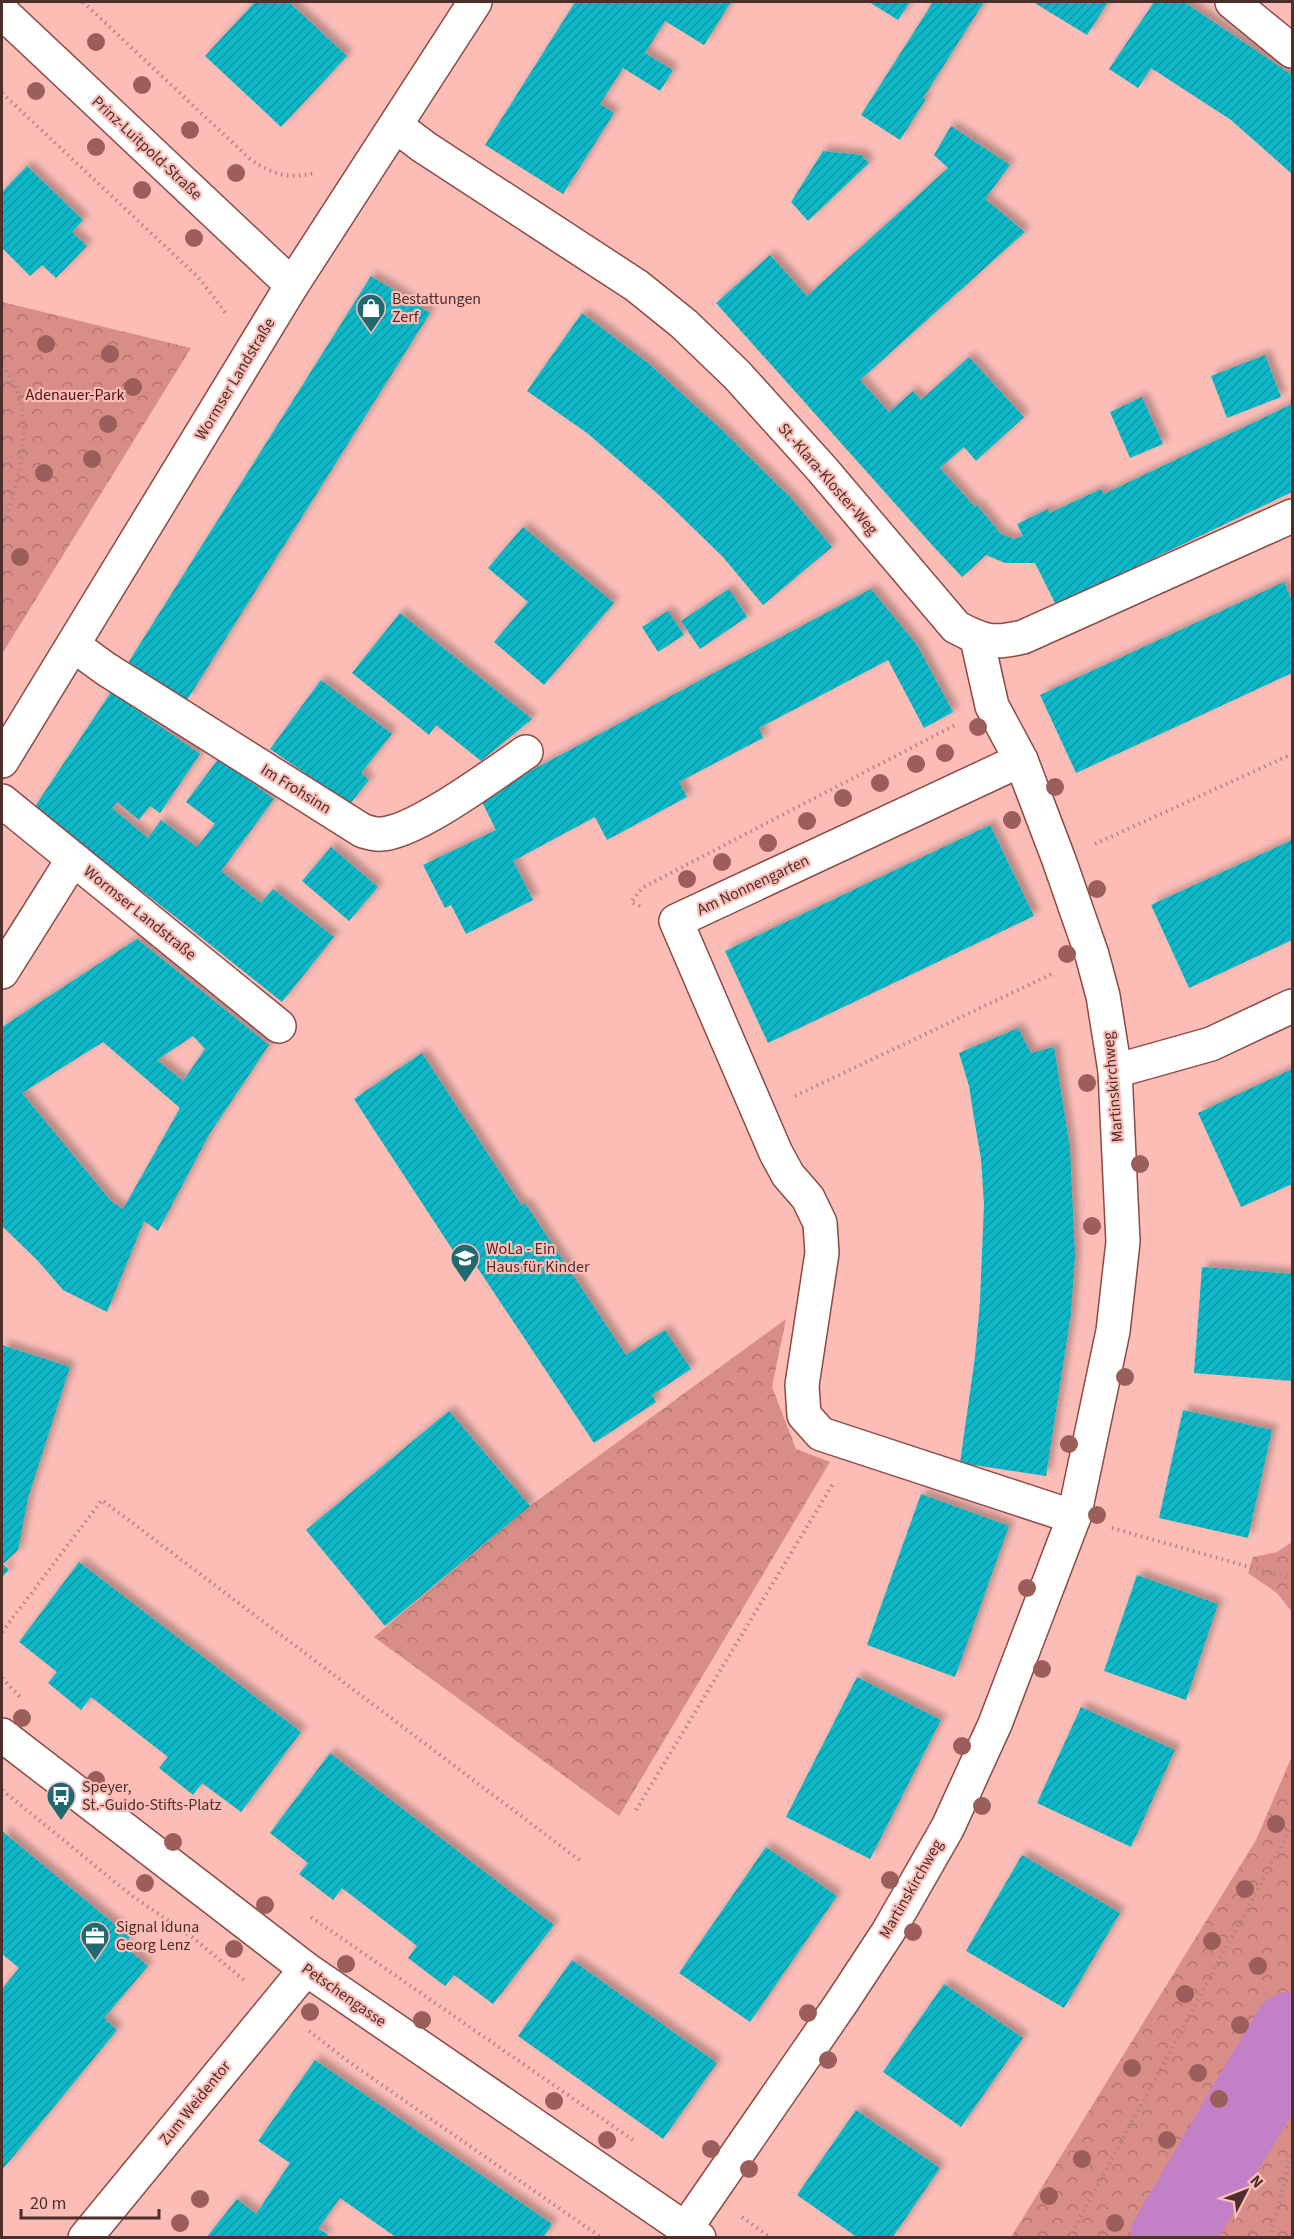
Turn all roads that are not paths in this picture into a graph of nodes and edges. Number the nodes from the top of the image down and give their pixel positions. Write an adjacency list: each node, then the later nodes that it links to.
1 (475, 2): 5 (street, Wormser Landstraße)
2 (1232, 2): 4 (street)
3 (2, 12): 6 (street, Prinz-Luitpold-Straße)
4 (1293, 51)
5 (396, 126): 6 (street, Wormser Landstraße); 8 (street, St.-Klara-Kloster-Weg)
6 (292, 285): 9 (street, Wormser Landstraße)
7 (1293, 516): 8 (street)
8 (977, 639): 11 (street, Martinskirchweg)
9 (73, 645): 10 (street, Im Frohsinn); 12 (street, Wormser Landstraße)
10 (526, 752)
11 (1020, 760): 18 (street, Martinskirchweg); 19 (street, Am Nonnengarten)
12 (2, 761)
13 (2, 801): 14 (street, Wormser Landstraße)
14 (72, 859): 15 (street); 17 (street, Wormser Landstraße)
15 (2, 972)
16 (1293, 1006): 18 (street)
17 (279, 1026)
18 (1115, 1071): 19 (street, Martinskirchweg)
19 (1074, 1517): 22 (street, Martinskirchweg)
20 (2, 1735): 21 (street, Petschengasse)
21 (306, 1969): 22 (street, Petschengasse); 23 (street, Zum Weidentor)
22 (693, 2233)
23 (85, 2238)

